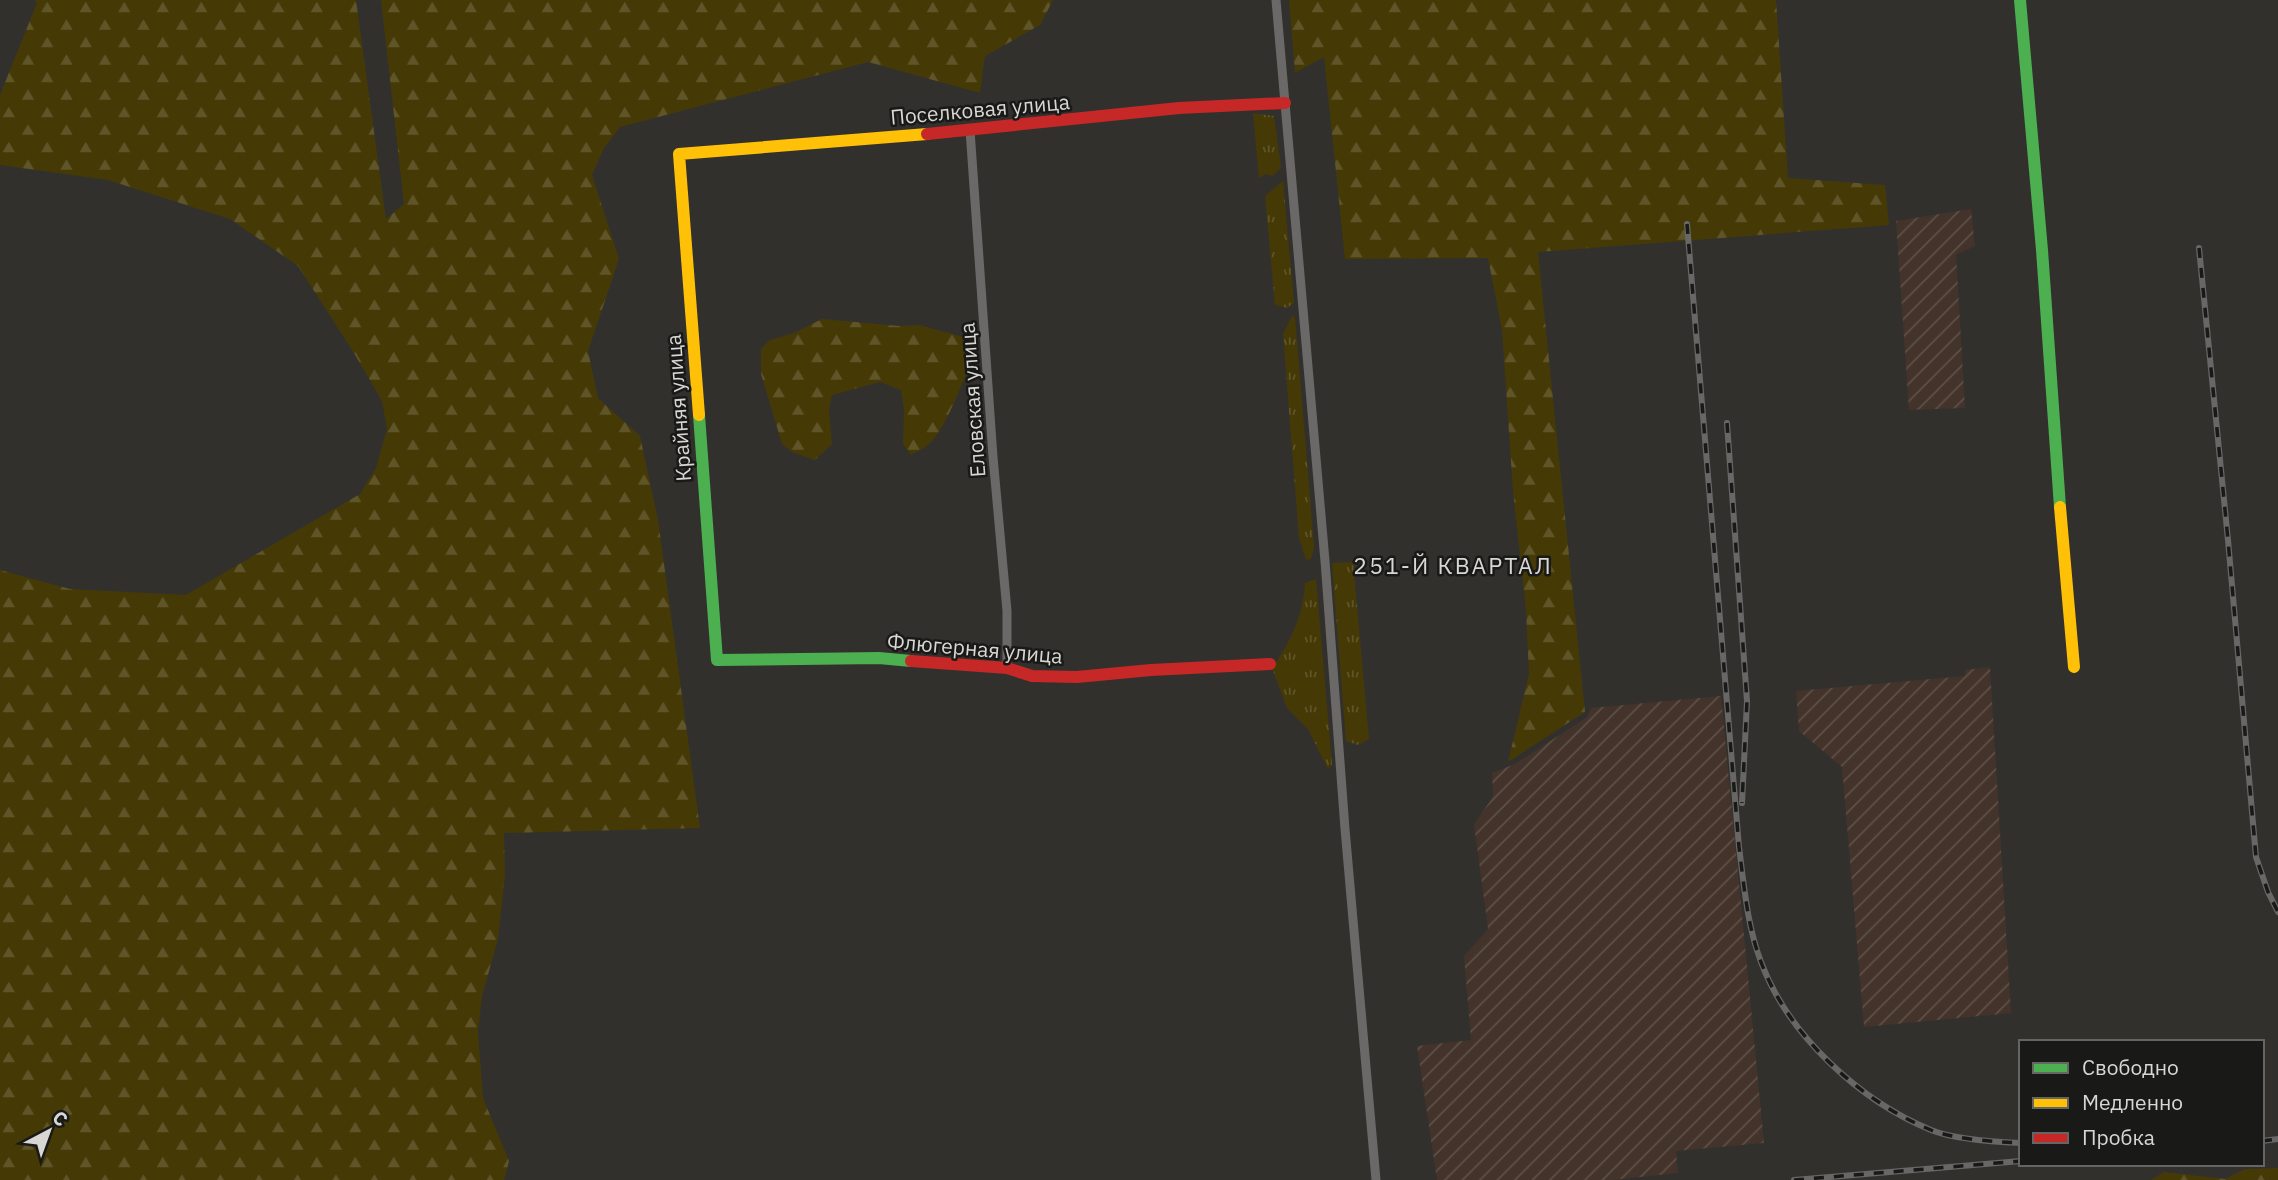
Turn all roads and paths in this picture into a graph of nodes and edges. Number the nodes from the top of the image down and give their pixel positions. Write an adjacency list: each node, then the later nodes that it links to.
1 (1276, 0): 3 (street)
2 (2020, 0): 8 (street)
3 (1285, 103): 4 (street, Поселковая улица); 10 (street)
4 (970, 130): 5 (street, Поселковая улица); 9 (street, Еловская улица)
5 (679, 154): 6 (street, Крайняя улица)
6 (717, 660): 9 (street, Флюгерная улица)
7 (1270, 664): 9 (street, Флюгерная улица)
8 (2074, 667)
9 (1007, 668)
10 (1376, 1180)

